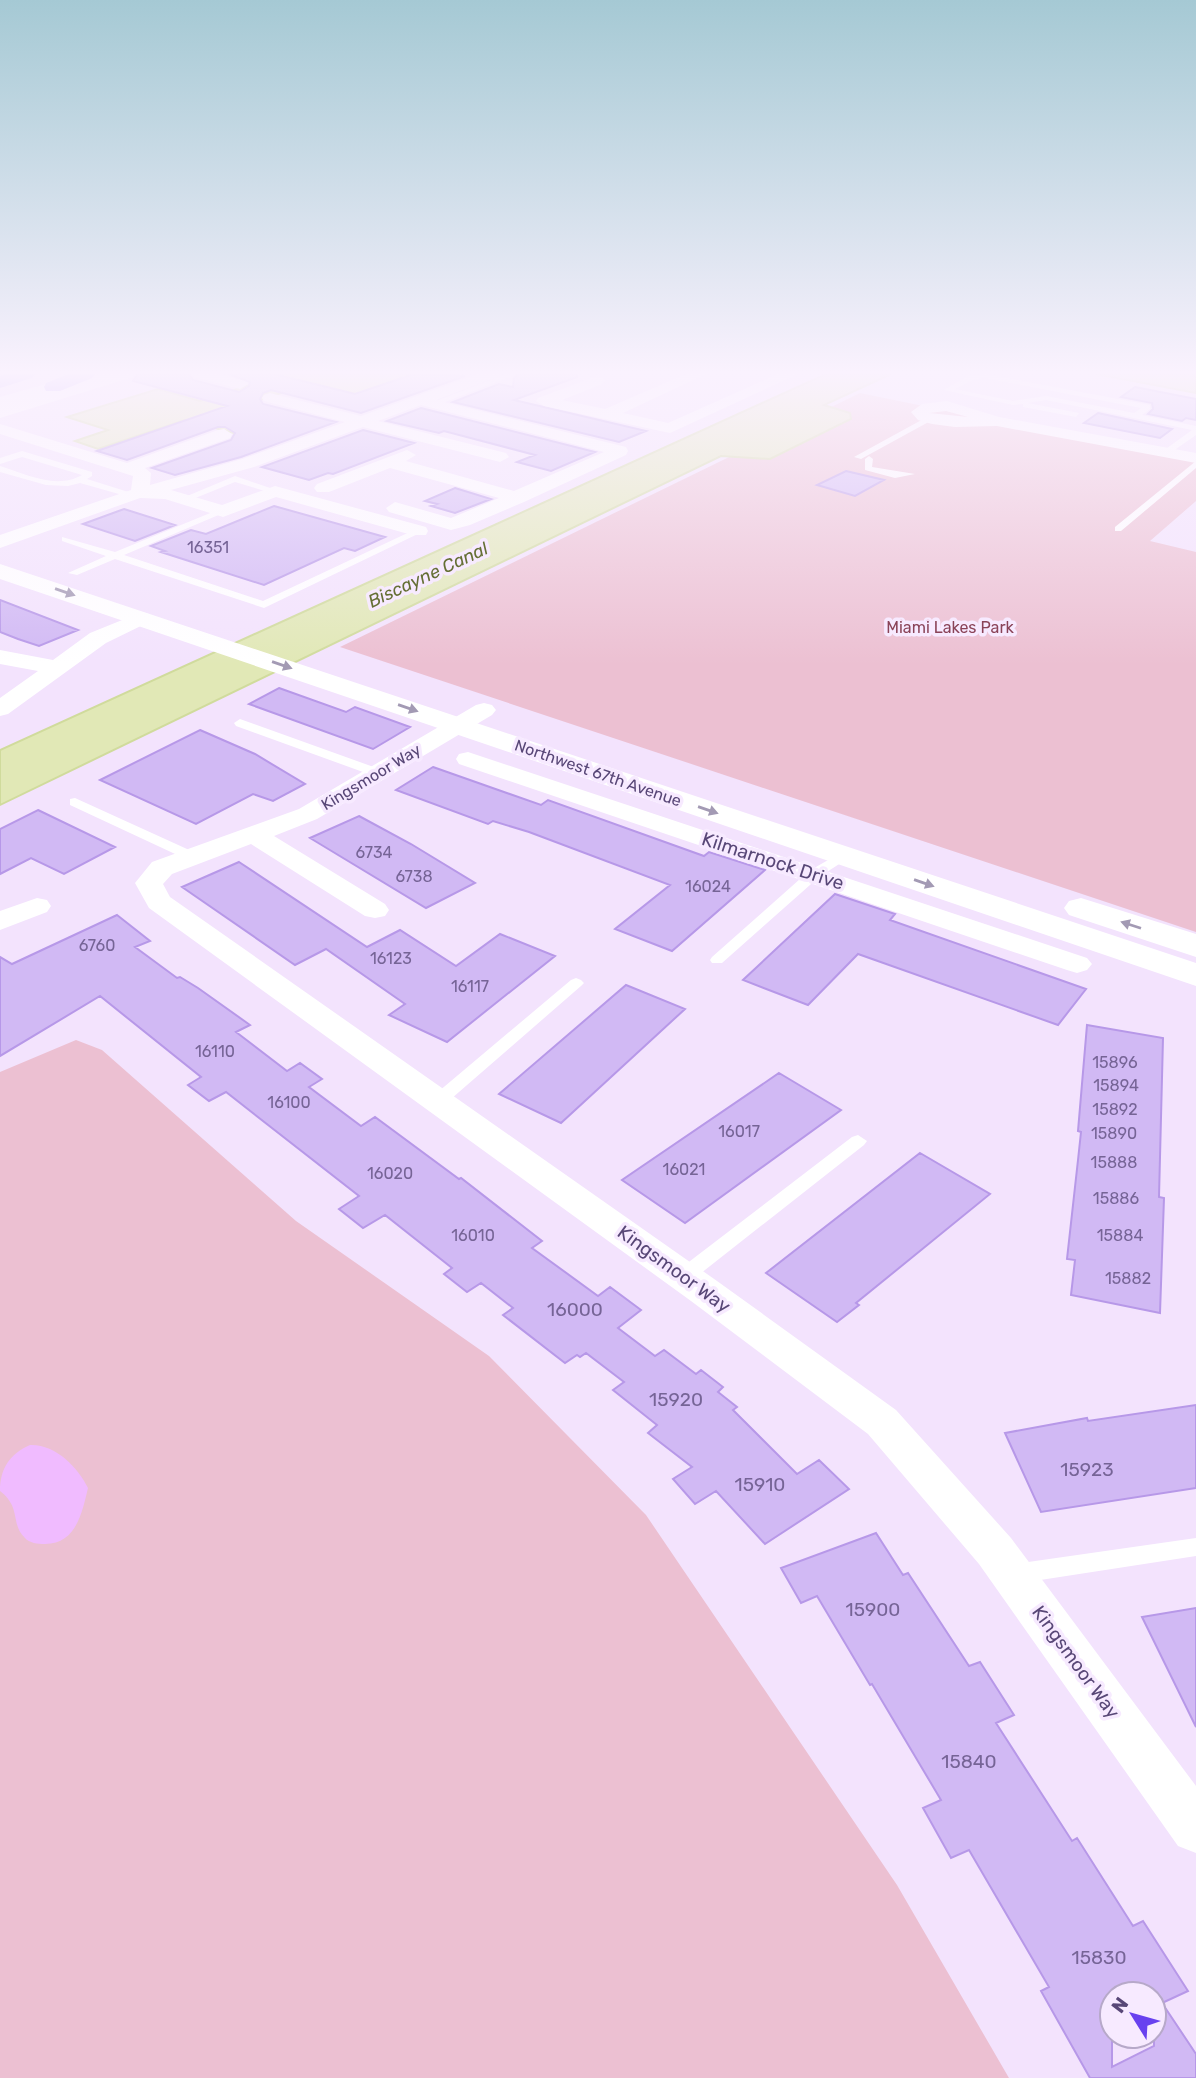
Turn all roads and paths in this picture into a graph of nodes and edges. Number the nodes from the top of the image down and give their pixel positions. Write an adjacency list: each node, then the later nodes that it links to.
1 (6, 471): 13 (lane)
2 (79, 471): 13 (lane)
3 (137, 471): 15 (street)
4 (219, 471): 15 (street)
5 (366, 471): 16 (street)
6 (420, 471): 12 (street)
7 (467, 471): 12 (street)
8 (577, 471): 16 (street)
9 (879, 471): 11 (lane)
10 (1188, 471): 19 (lane)
11 (911, 474)
12 (448, 479): 16 (street)
13 (81, 480): 15 (lane)
14 (275, 491): 17 (lane); 18 (street); 20 (street)
15 (137, 494): 17 (street); 22 (street)
16 (518, 498)
17 (185, 499): 18 (street)
18 (223, 511): 24 (lane)
19 (1118, 529)
20 (419, 531): 24 (lane)
21 (65, 539): 24 (lane)
22 (0, 542)
23 (0, 549): 26 (main road, Northwest 67th Avenue)
24 (115, 555): 26 (lane)
25 (0, 570): 28 (main road, Northwest 67th Avenue, one-way to 28)
26 (73, 573): 27 (main road, Northwest 67th Avenue)
27 (134, 593): 28 (main road); 29 (main road, Northwest 67th Avenue)
28 (142, 618): 29 (main road, Northwest 67th Avenue); 31 (street)
29 (213, 631): 32 (main road, Northwest 67th Avenue, one-way to 32); 32 (main road, Northwest 67th Avenue)
30 (0, 657): 31 (street)
31 (55, 667): 33 (street)
32 (370, 684): 34 (main road, Northwest 67th Avenue)
33 (0, 709)
34 (471, 718): 37 (street, Kingsmoor Way); 40 (main road, Northwest 67th Avenue)
35 (240, 723): 37 (lane)
36 (468, 759): 42 (street, Kilmarnock Drive)
37 (378, 773): 39 (street, Kingsmoor Way)
38 (75, 802): 41 (lane)
39 (254, 835): 41 (street, Kingsmoor Way); 44 (street)
40 (853, 846): 42 (lane); 46 (main road, Northwest 67th Avenue, one-way to 40); 49 (main road, Northwest 67th Avenue, one-way to 49)
41 (193, 857): 51 (street, Kingsmoor Way)
42 (814, 874): 47 (lane); 48 (street, Kilmarnock Drive)
43 (37, 906): 45 (street)
44 (375, 910)
45 (0, 921)
46 (1196, 946)
47 (717, 960)
48 (1077, 964)
49 (1196, 975)
50 (576, 983): 51 (lane)
51 (438, 1101): 53 (street, Kingsmoor Way)
52 (858, 1141): 53 (lane)
53 (684, 1276): 55 (street, Kingsmoor Way)
54 (1196, 1547): 55 (lane)
55 (1012, 1575): 56 (street, Kingsmoor Way)
56 (1196, 1828)

